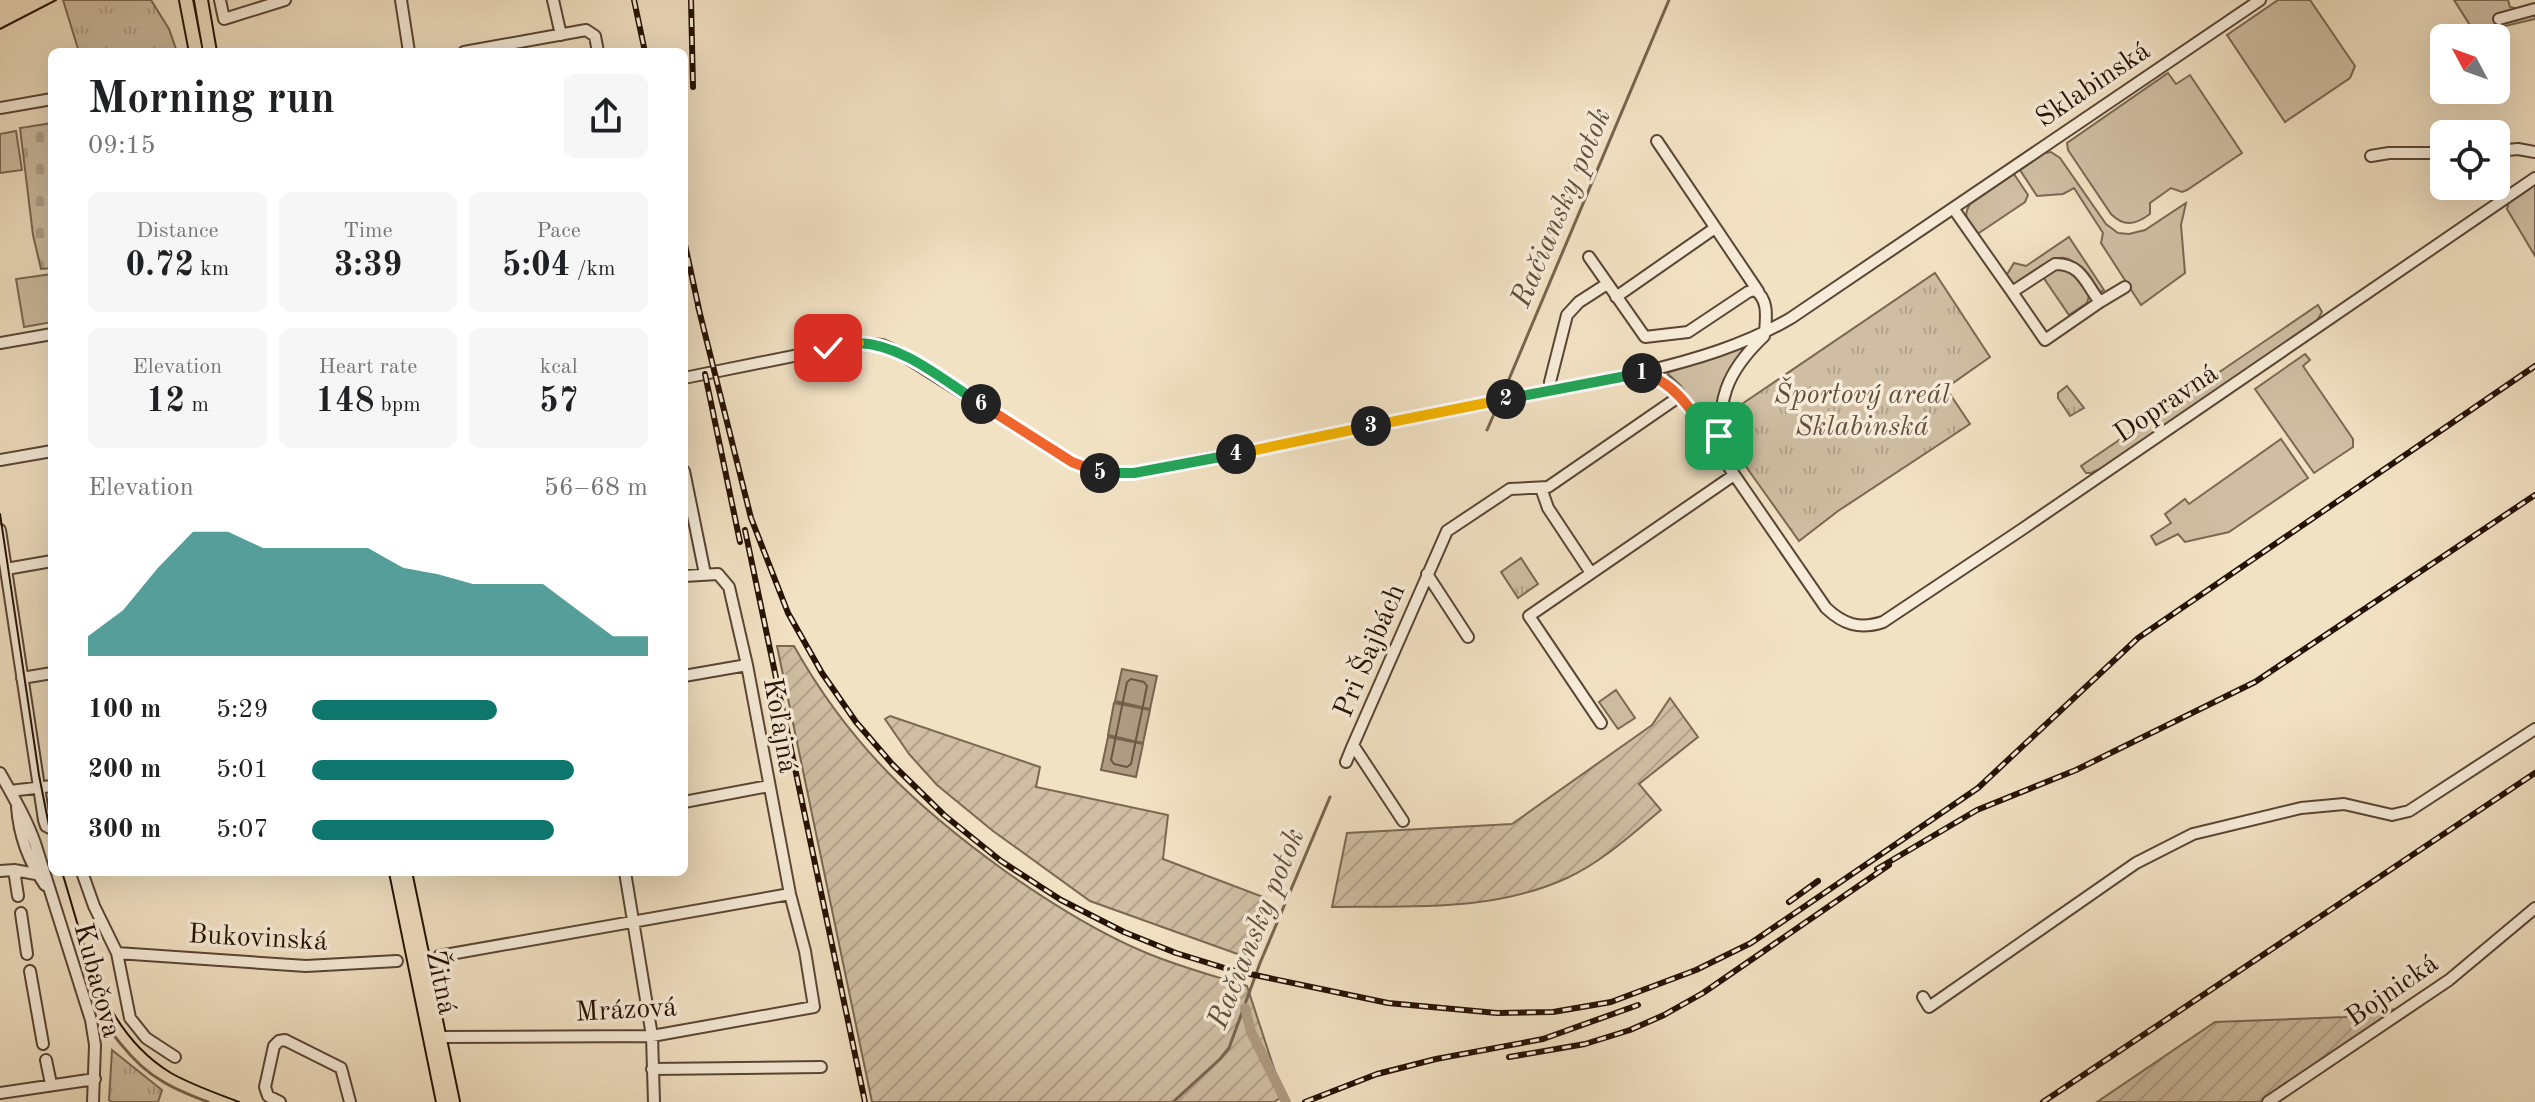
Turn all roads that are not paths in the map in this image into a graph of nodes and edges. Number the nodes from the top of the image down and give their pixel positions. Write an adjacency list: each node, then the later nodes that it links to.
1 (186, 0): 11 (main road)
2 (201, 0): 12 (main road)
3 (220, 0): 4 (street)
4 (285, 0)
5 (401, 0): 13 (street)
6 (553, 0): 10 (street)
7 (2260, 0): 24 (street, Sklabinská)
8 (2535, 9): 9 (street)
9 (2499, 19)
10 (561, 35): 14 (street); 15 (street)
11 (195, 48)
12 (209, 48)
13 (408, 48)
14 (487, 48)
15 (597, 48)
16 (48, 100): 17 (street)
17 (0, 108)
18 (1657, 141): 25 (street)
19 (2510, 150): 20 (street)
20 (2535, 152)
21 (2430, 153): 22 (street)
22 (2371, 156)
23 (2535, 178): 43 (street, Dopravná)
24 (1953, 208): 30 (street); 33 (street, Sklabinská)
25 (1715, 228): 29 (street); 31 (street)
26 (1589, 257): 27 (street)
27 (1607, 284): 31 (street); 38 (street)
28 (2125, 287): 32 (street)
29 (1758, 291): 31 (street); 33 (street)
30 (2012, 292): 32 (street); 32 (street)
31 (1616, 297)
32 (2100, 302)
33 (1766, 332): 36 (street, Sklabinská); 41 (street)
34 (48, 335): 35 (street)
35 (0, 343)
36 (1641, 373): 38 (street); 39 (street)
37 (688, 377): 38 (street)
38 (1552, 390)
39 (1680, 396): 41 (street); 44 (street, Pri Šajbách)
40 (48, 452): 42 (street)
41 (1721, 455): 43 (street)
42 (0, 460)
43 (1734, 475): 49 (street)
44 (1541, 488): 49 (street); 51 (street, Pri Šajbách)
45 (688, 491): 50 (street)
46 (0, 530): 48 (street)
47 (48, 562): 48 (street)
48 (6, 569): 57 (street)
49 (1591, 573): 58 (street)
50 (705, 574): 52 (street); 54 (street, Koľajná)
51 (1427, 574): 53 (street, Pri Šajbách); 60 (street, Pri Šajbách)
52 (688, 576)
53 (1468, 637)
54 (747, 665): 56 (street); 64 (street, Koľajná)
55 (48, 674): 57 (street)
56 (688, 675)
57 (22, 678): 65 (street)
58 (1601, 723)
59 (2535, 729): 90 (street)
60 (1353, 745): 61 (street, Pri Šajbách); 69 (street, Pri Šajbách)
61 (1346, 762)
62 (0, 773): 66 (street, Kubačova)
63 (48, 786): 65 (street)
64 (769, 786): 67 (street); 80 (street, Koľajná)
65 (38, 787): 66 (street); 70 (street)
66 (10, 791): 68 (street, Kubačova)
67 (688, 801)
68 (17, 807): 71 (street, Kubačova); 79 (street, Kubačova)
69 (1403, 821)
70 (48, 826)
71 (26, 847): 72 (street); 74 (street, Kubačova)
72 (14, 870): 73 (street); 74 (street); 81 (street)
73 (0, 871)
74 (36, 874): 79 (street, Kubačova)
75 (83, 876): 85 (street)
76 (397, 876): 105 (main road, Žitná)
77 (406, 876): 93 (main road, Žitná)
78 (626, 876): 84 (street)
79 (48, 890): 99 (street, Kubačova)
80 (790, 894): 84 (street); 91 (street, Koľajná)
81 (18, 896)
82 (2535, 908): 108 (street, Bojnická)
83 (21, 913): 86 (street)
84 (633, 922): 87 (street); 92 (street)
85 (117, 953): 88 (street, Bukovinská); 95 (street)
86 (27, 954)
87 (439, 956)
88 (397, 961)
89 (30, 971): 94 (street)
90 (1923, 997)
91 (814, 1007): 92 (street, Mrázová)
92 (652, 1036): 93 (street, Mrázová); 98 (street)
93 (439, 1037): 106 (main road, Žitná)
94 (43, 1044)
95 (175, 1057)
96 (46, 1060): 100 (street)
97 (821, 1067): 98 (street)
98 (652, 1069): 107 (street)
99 (95, 1079): 100 (street); 102 (street, Kubačova)
100 (51, 1084): 101 (street)
101 (0, 1093)
102 (93, 1102)
103 (280, 1102): 104 (street)
104 (350, 1102)
105 (443, 1102)
106 (453, 1102)
107 (654, 1102)
108 (2268, 1102)

